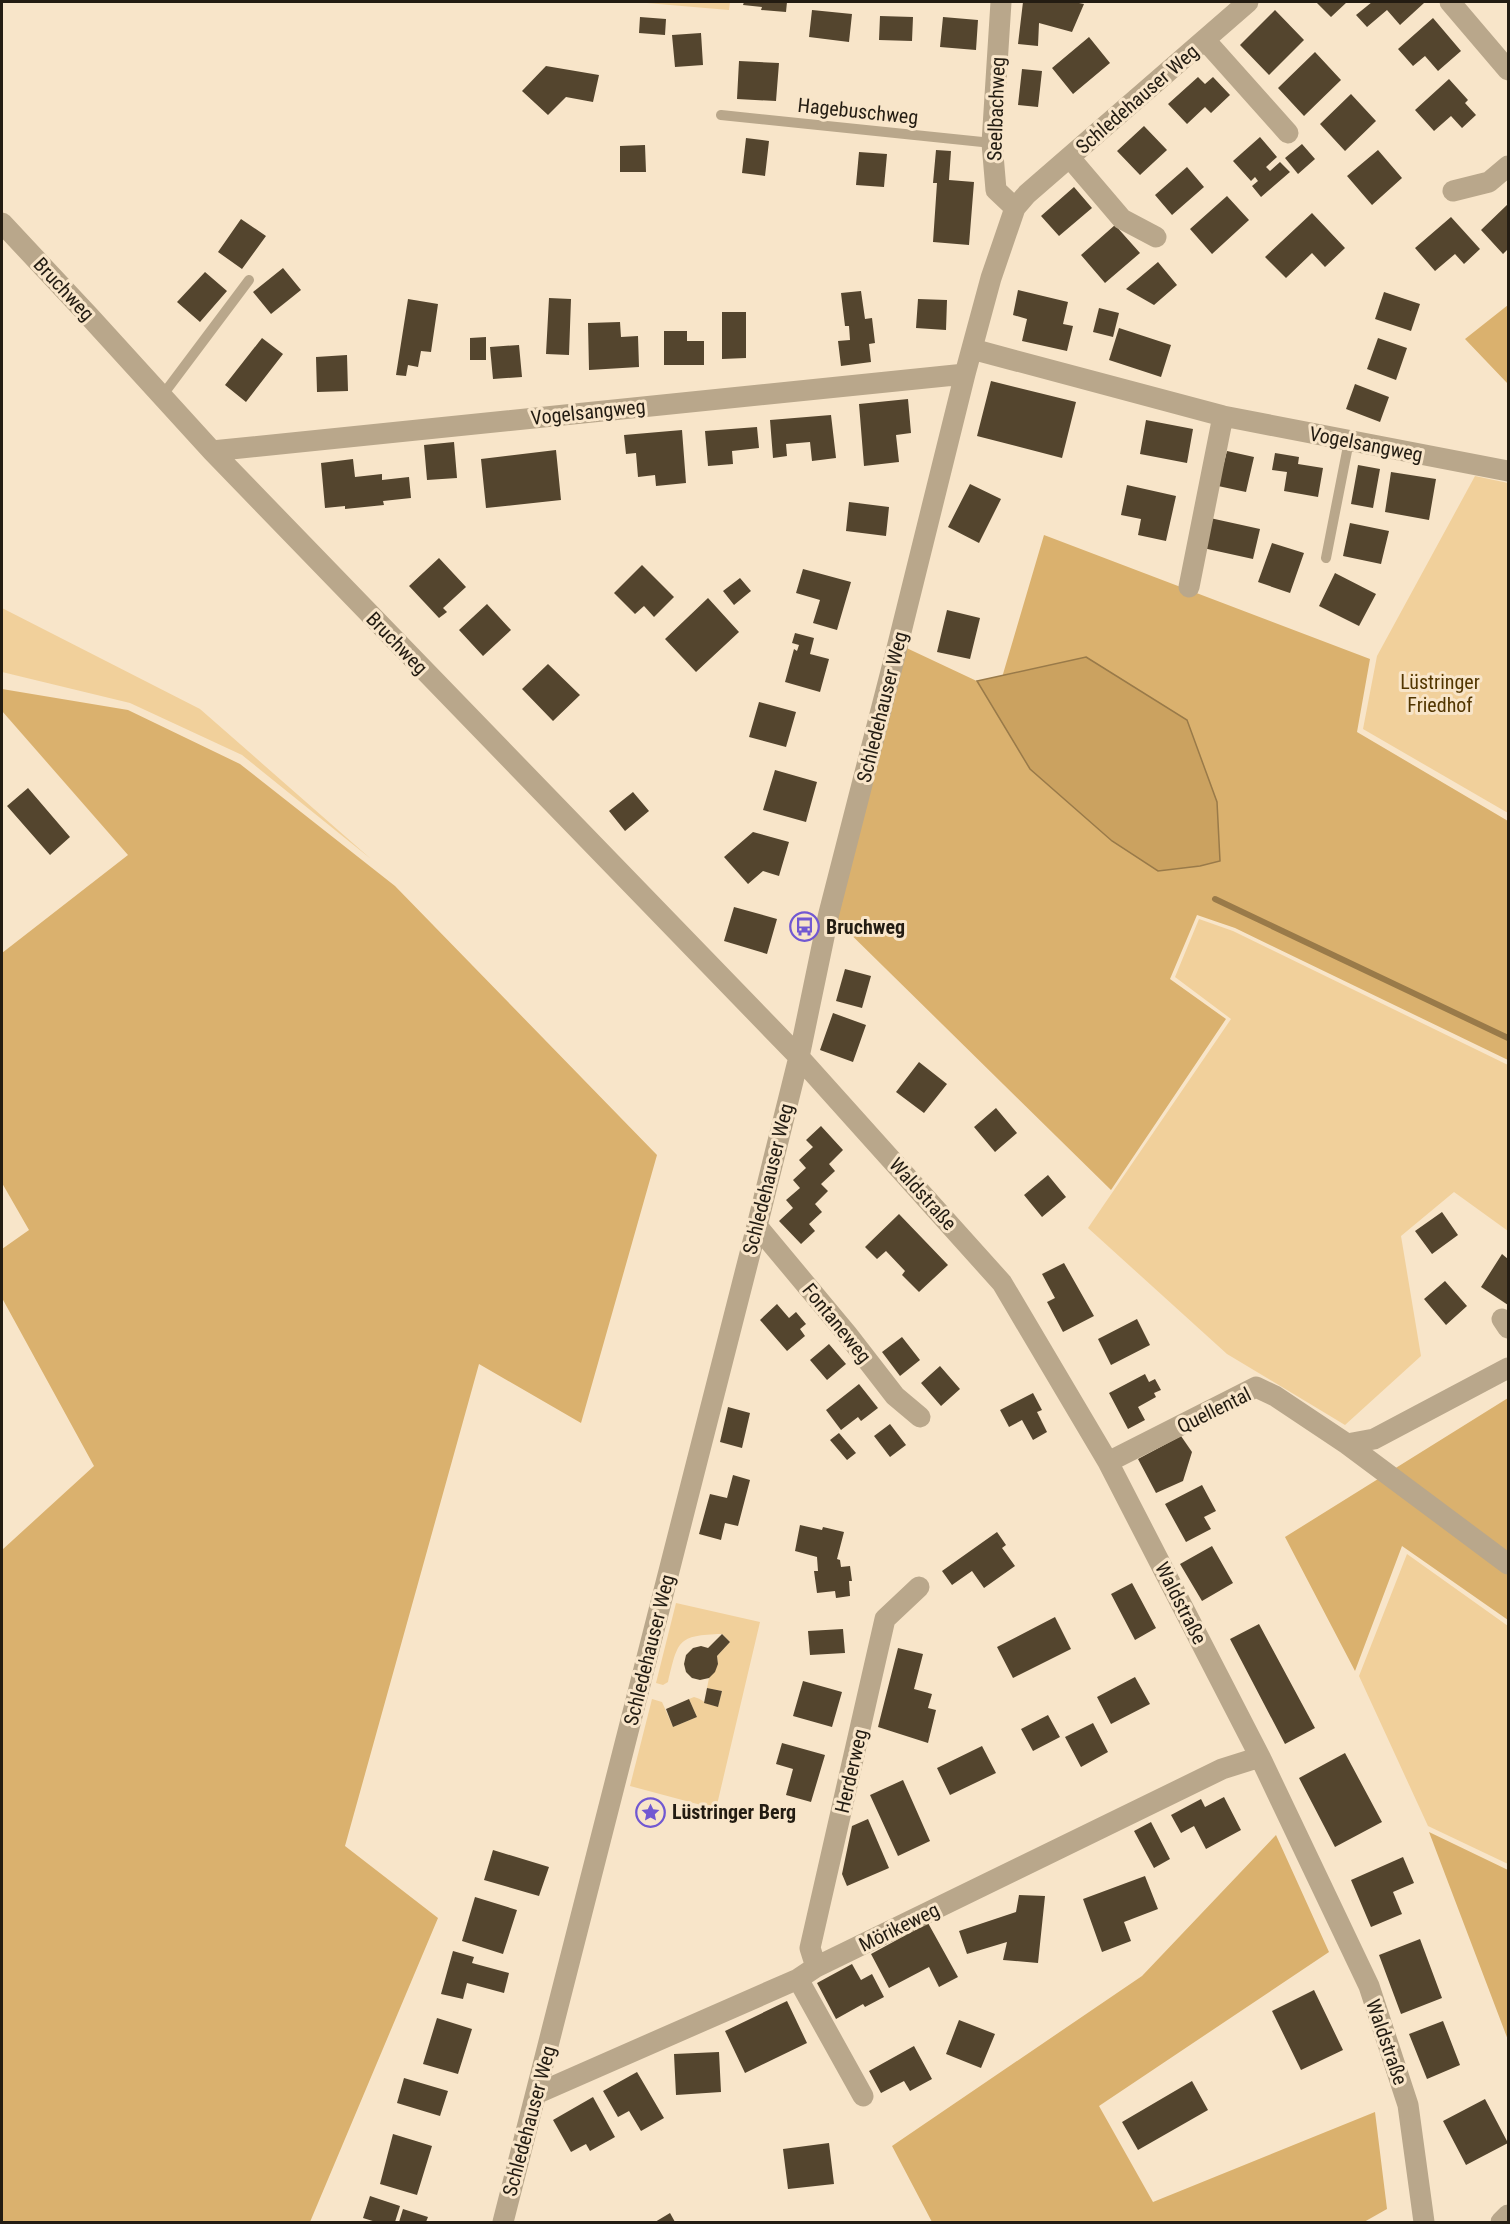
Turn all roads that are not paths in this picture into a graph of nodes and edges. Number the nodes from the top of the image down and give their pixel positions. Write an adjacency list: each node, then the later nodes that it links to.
1 (1001, 2): 8 (street, Seelbachweg)
2 (1248, 2): 4 (street, Schledehauser Weg)
3 (1450, 2): 5 (street)
4 (1205, 40): 7 (street, Schledehauser Weg); 9 (street, Schledehauser Weg)
5 (1509, 70)
6 (721, 115): 8 (lane, Hagebuschweg)
7 (1287, 133)
8 (992, 143): 12 (street, Seelbachweg)
9 (1070, 158): 12 (street, Schledehauser Weg); 14 (street, Schledehauser Weg)
10 (1509, 166): 11 (street)
11 (1453, 190)
12 (1015, 208): 16 (street, Schledehauser Weg)
13 (2, 223): 18 (street, Bruchweg)
14 (1156, 237)
15 (249, 280): 18 (lane)
16 (972, 349): 17 (street, Schledehauser Weg); 19 (street, Vogelsangweg)
17 (964, 374): 21 (street, Vogelsangweg); 25 (street, Schledehauser Weg)
18 (162, 396): 21 (street, Bruchweg)
19 (1223, 416): 20 (street, Vogelsangweg); 24 (street)
20 (1349, 441): 22 (street, Vogelsangweg); 23 (lane)
21 (212, 451): 25 (street, Bruchweg)
22 (1509, 471)
23 (1326, 558)
24 (1189, 587)
25 (799, 1057): 26 (street, Schledehauser Weg); 30 (street, Waldstraße)
26 (757, 1226): 28 (street, Fontaneweg); 36 (street, Schledehauser Weg)
27 (1509, 1368): 29 (street)
28 (920, 1417)
29 (1347, 1444): 30 (street, Quellental); 31 (street, Quellental)
30 (1108, 1462): 33 (street, Waldstraße)
31 (1509, 1564)
32 (919, 1587): 34 (street, Herderweg)
33 (1260, 1757): 34 (street, Mörikeweg); 40 (street, Waldstraße)
34 (816, 1967): 35 (street, Mörikeweg)
35 (798, 1979): 36 (street, Mörikeweg); 37 (street)
36 (536, 2094): 39 (street, Schledehauser Weg)
37 (863, 2096)
38 (1509, 2215): 41 (street)
39 (503, 2223)
40 (1424, 2223)
41 (1501, 2223)

